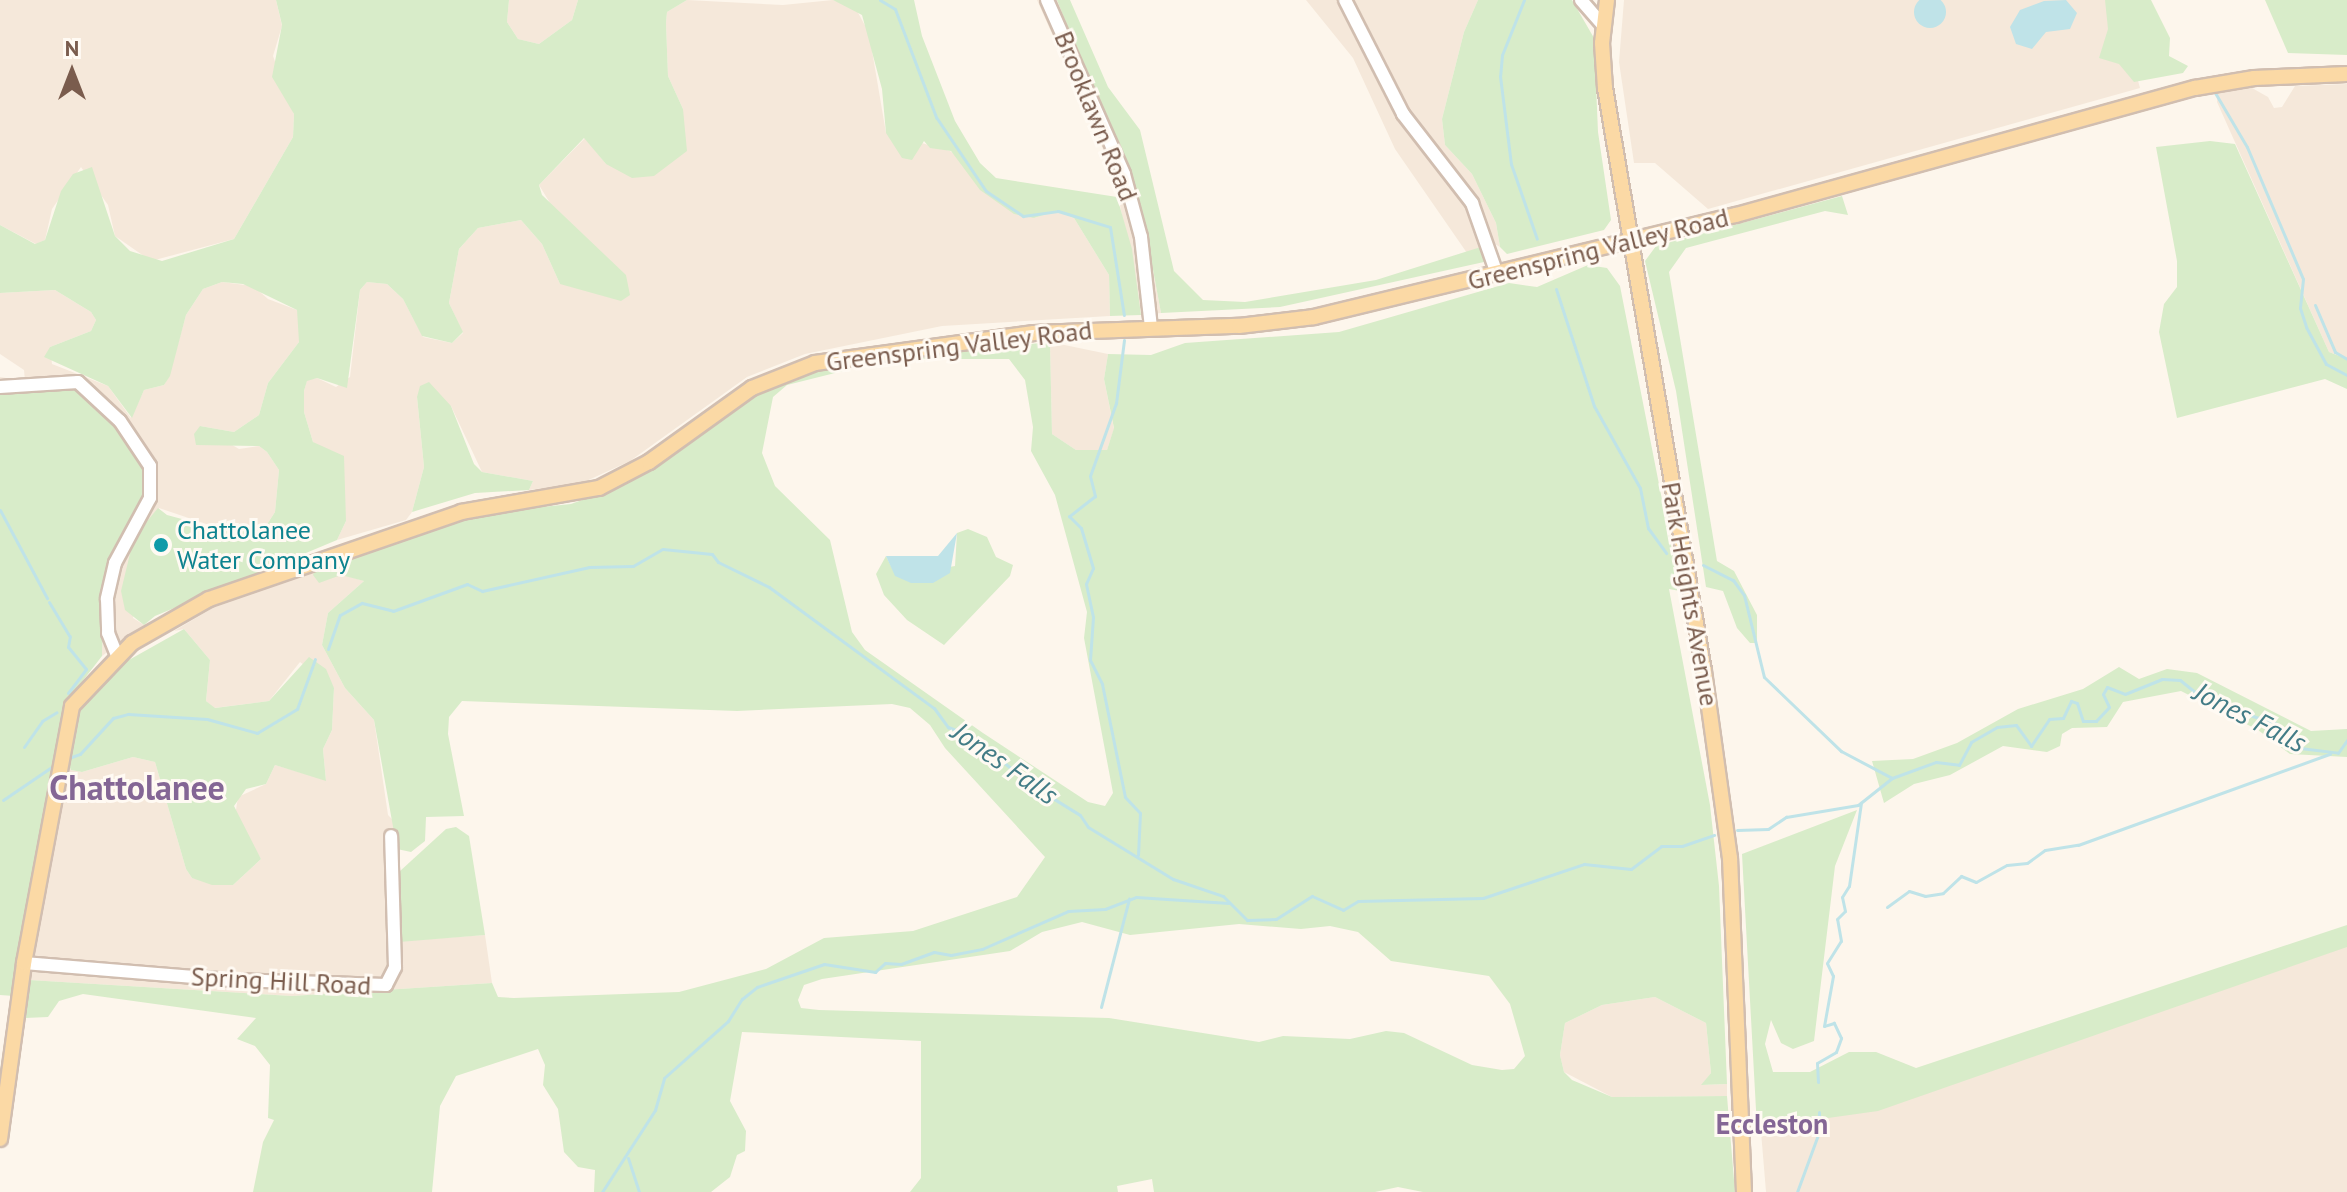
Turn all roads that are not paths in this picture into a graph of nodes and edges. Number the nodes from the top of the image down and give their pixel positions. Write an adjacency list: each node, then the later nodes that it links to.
1 (1047, 0): 9 (street, Brooklawn Road)
2 (1345, 0): 8 (street)
3 (1581, 0): 5 (street)
4 (1607, 0): 5 (main road, Park Heights Avenue)
5 (1603, 25): 7 (main road, Park Heights Avenue)
6 (2347, 74): 7 (main road, Greenspring Valley Road)
7 (1630, 242): 8 (main road, Greenspring Valley Road); 16 (main road, Park Heights Avenue)
8 (1497, 274): 9 (main road, Greenspring Valley Road)
9 (1151, 328): 11 (main road, Greenspring Valley Road)
10 (0, 387): 11 (street)
11 (117, 655): 13 (main road, Greenspring Valley Road)
12 (391, 836): 13 (street, Spring Hill Road)
13 (24, 963): 14 (main road, Greenspring Valley Road)
14 (5, 1062): 15 (main road, Greenspring Valley Road)
15 (0, 1139)
16 (1744, 1192)

